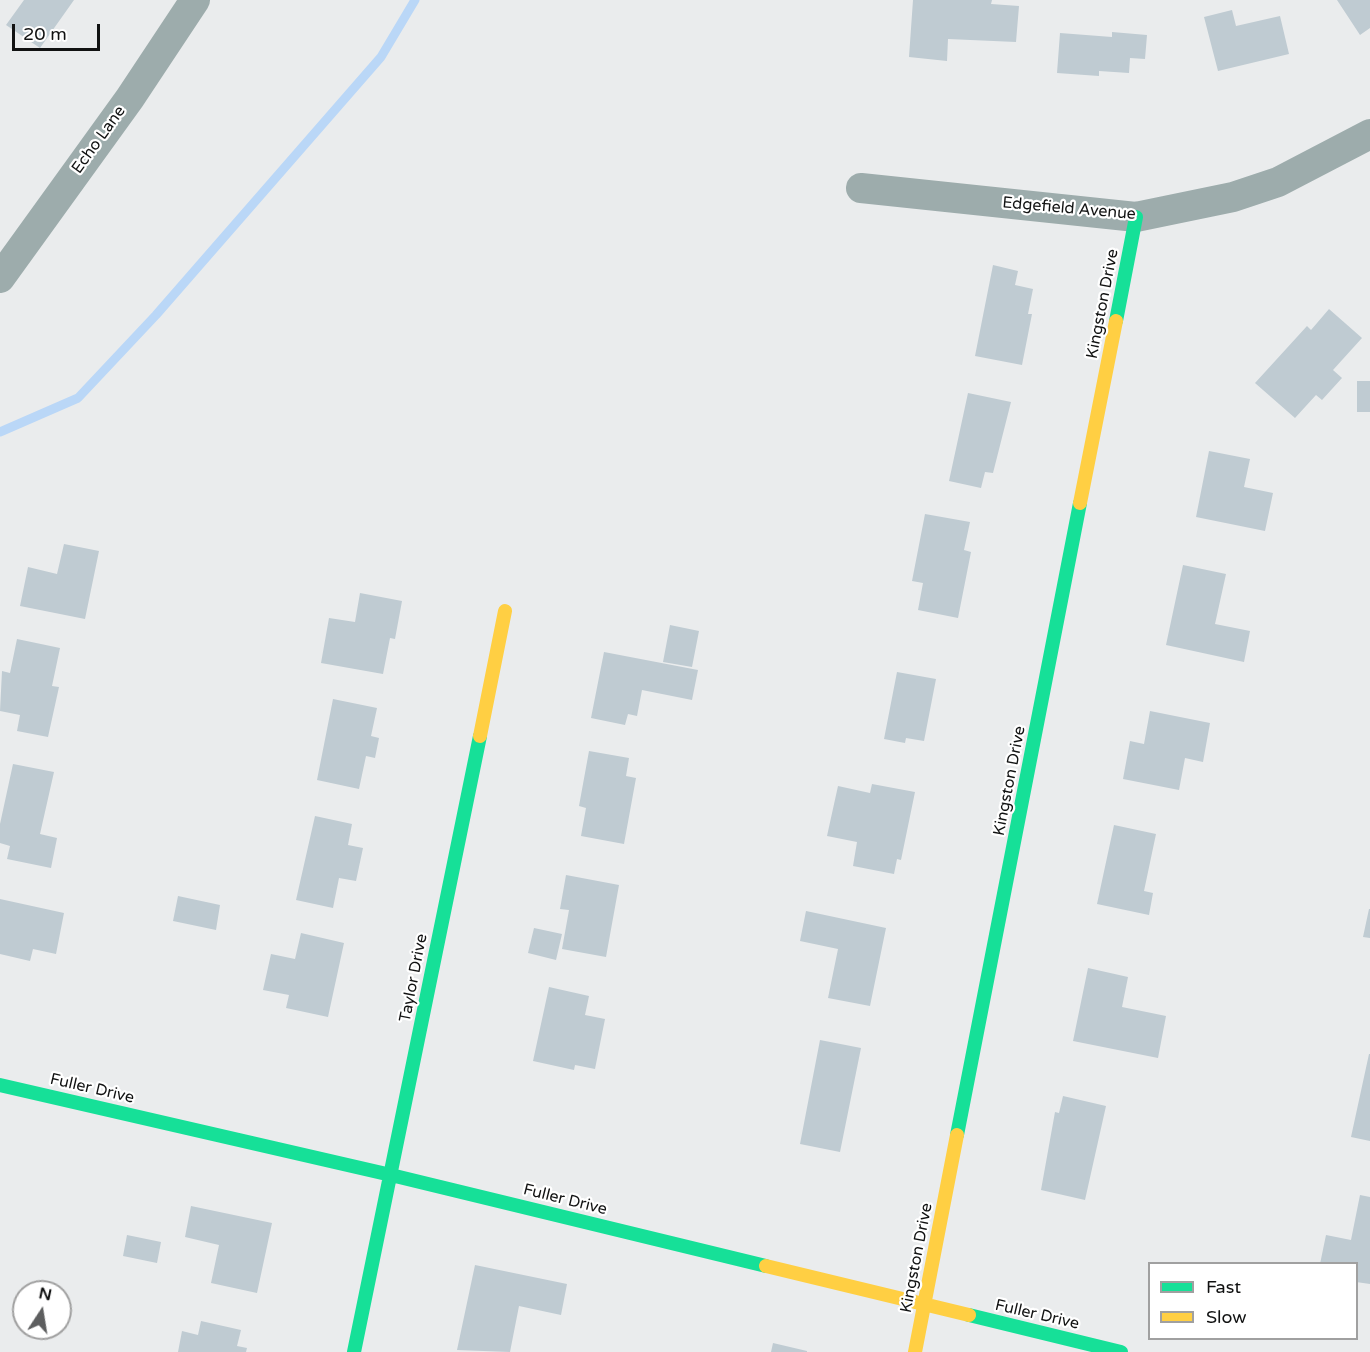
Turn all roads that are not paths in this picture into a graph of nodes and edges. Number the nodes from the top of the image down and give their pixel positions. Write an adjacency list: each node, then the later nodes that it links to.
1 (195, 0): 5 (street, Echo Lane)
2 (1370, 134): 4 (street, Edgefield Avenue)
3 (861, 188): 4 (street, Edgefield Avenue)
4 (1136, 217): 9 (street, Kingston Drive)
5 (0, 278)
6 (505, 611): 8 (street, Taylor Drive)
7 (0, 1085): 8 (street, Fuller Drive)
8 (391, 1175): 9 (street, Fuller Drive); 10 (street, Taylor Drive)
9 (924, 1305): 11 (street, Kingston Drive); 12 (street, Fuller Drive)
10 (354, 1352)
11 (915, 1352)
12 (1121, 1352)

